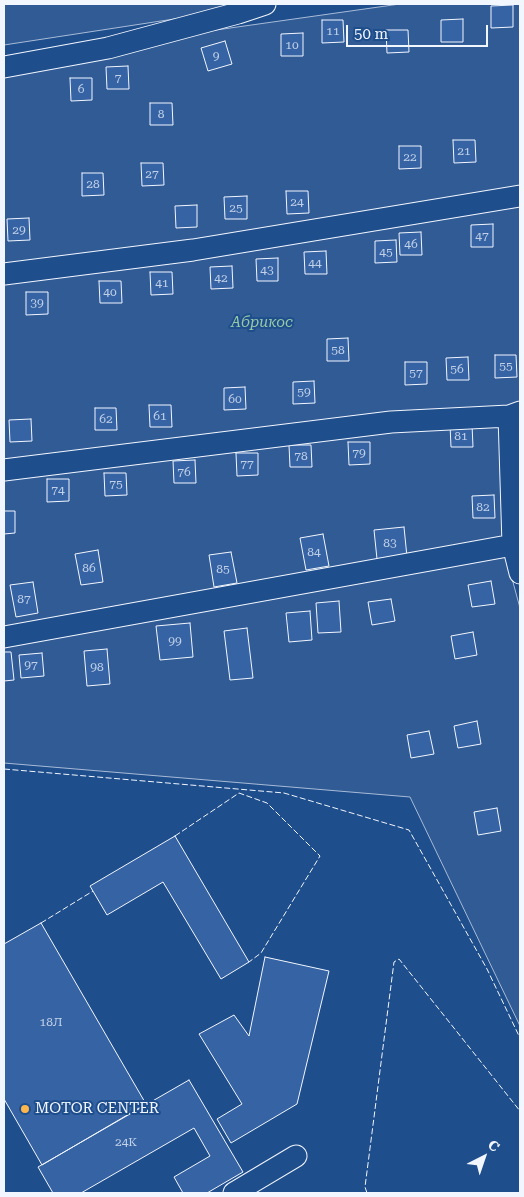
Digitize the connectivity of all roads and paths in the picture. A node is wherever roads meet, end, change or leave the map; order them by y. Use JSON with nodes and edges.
{"nodes":[{"id":1,"x":265,"y":4,"type":"edge"},
{"id":2,"x":4,"y":67,"type":"edge"},
{"id":3,"x":520,"y":196,"type":"edge"},
{"id":4,"x":4,"y":274,"type":"edge"},
{"id":5,"x":515,"y":414,"type":"edge"},
{"id":6,"x":4,"y":470,"type":"edge"},
{"id":7,"x":513,"y":545,"type":"junction"},
{"id":8,"x":520,"y":572,"type":"edge"},
{"id":9,"x":4,"y":636,"type":"edge"},
{"id":10,"x":296,"y":1156,"type":"dead end"},
{"id":11,"x":234,"y":1193,"type":"edge"}],
"edges":[{"from":1,"to":2,"type":"lane"},
{"from":3,"to":4,"type":"lane"},
{"from":5,"to":6,"type":"lane"},
{"from":5,"to":7,"type":"lane"},
{"from":7,"to":8,"type":"lane"},
{"from":7,"to":9,"type":"lane"},
{"from":10,"to":11,"type":"lane"}]}
